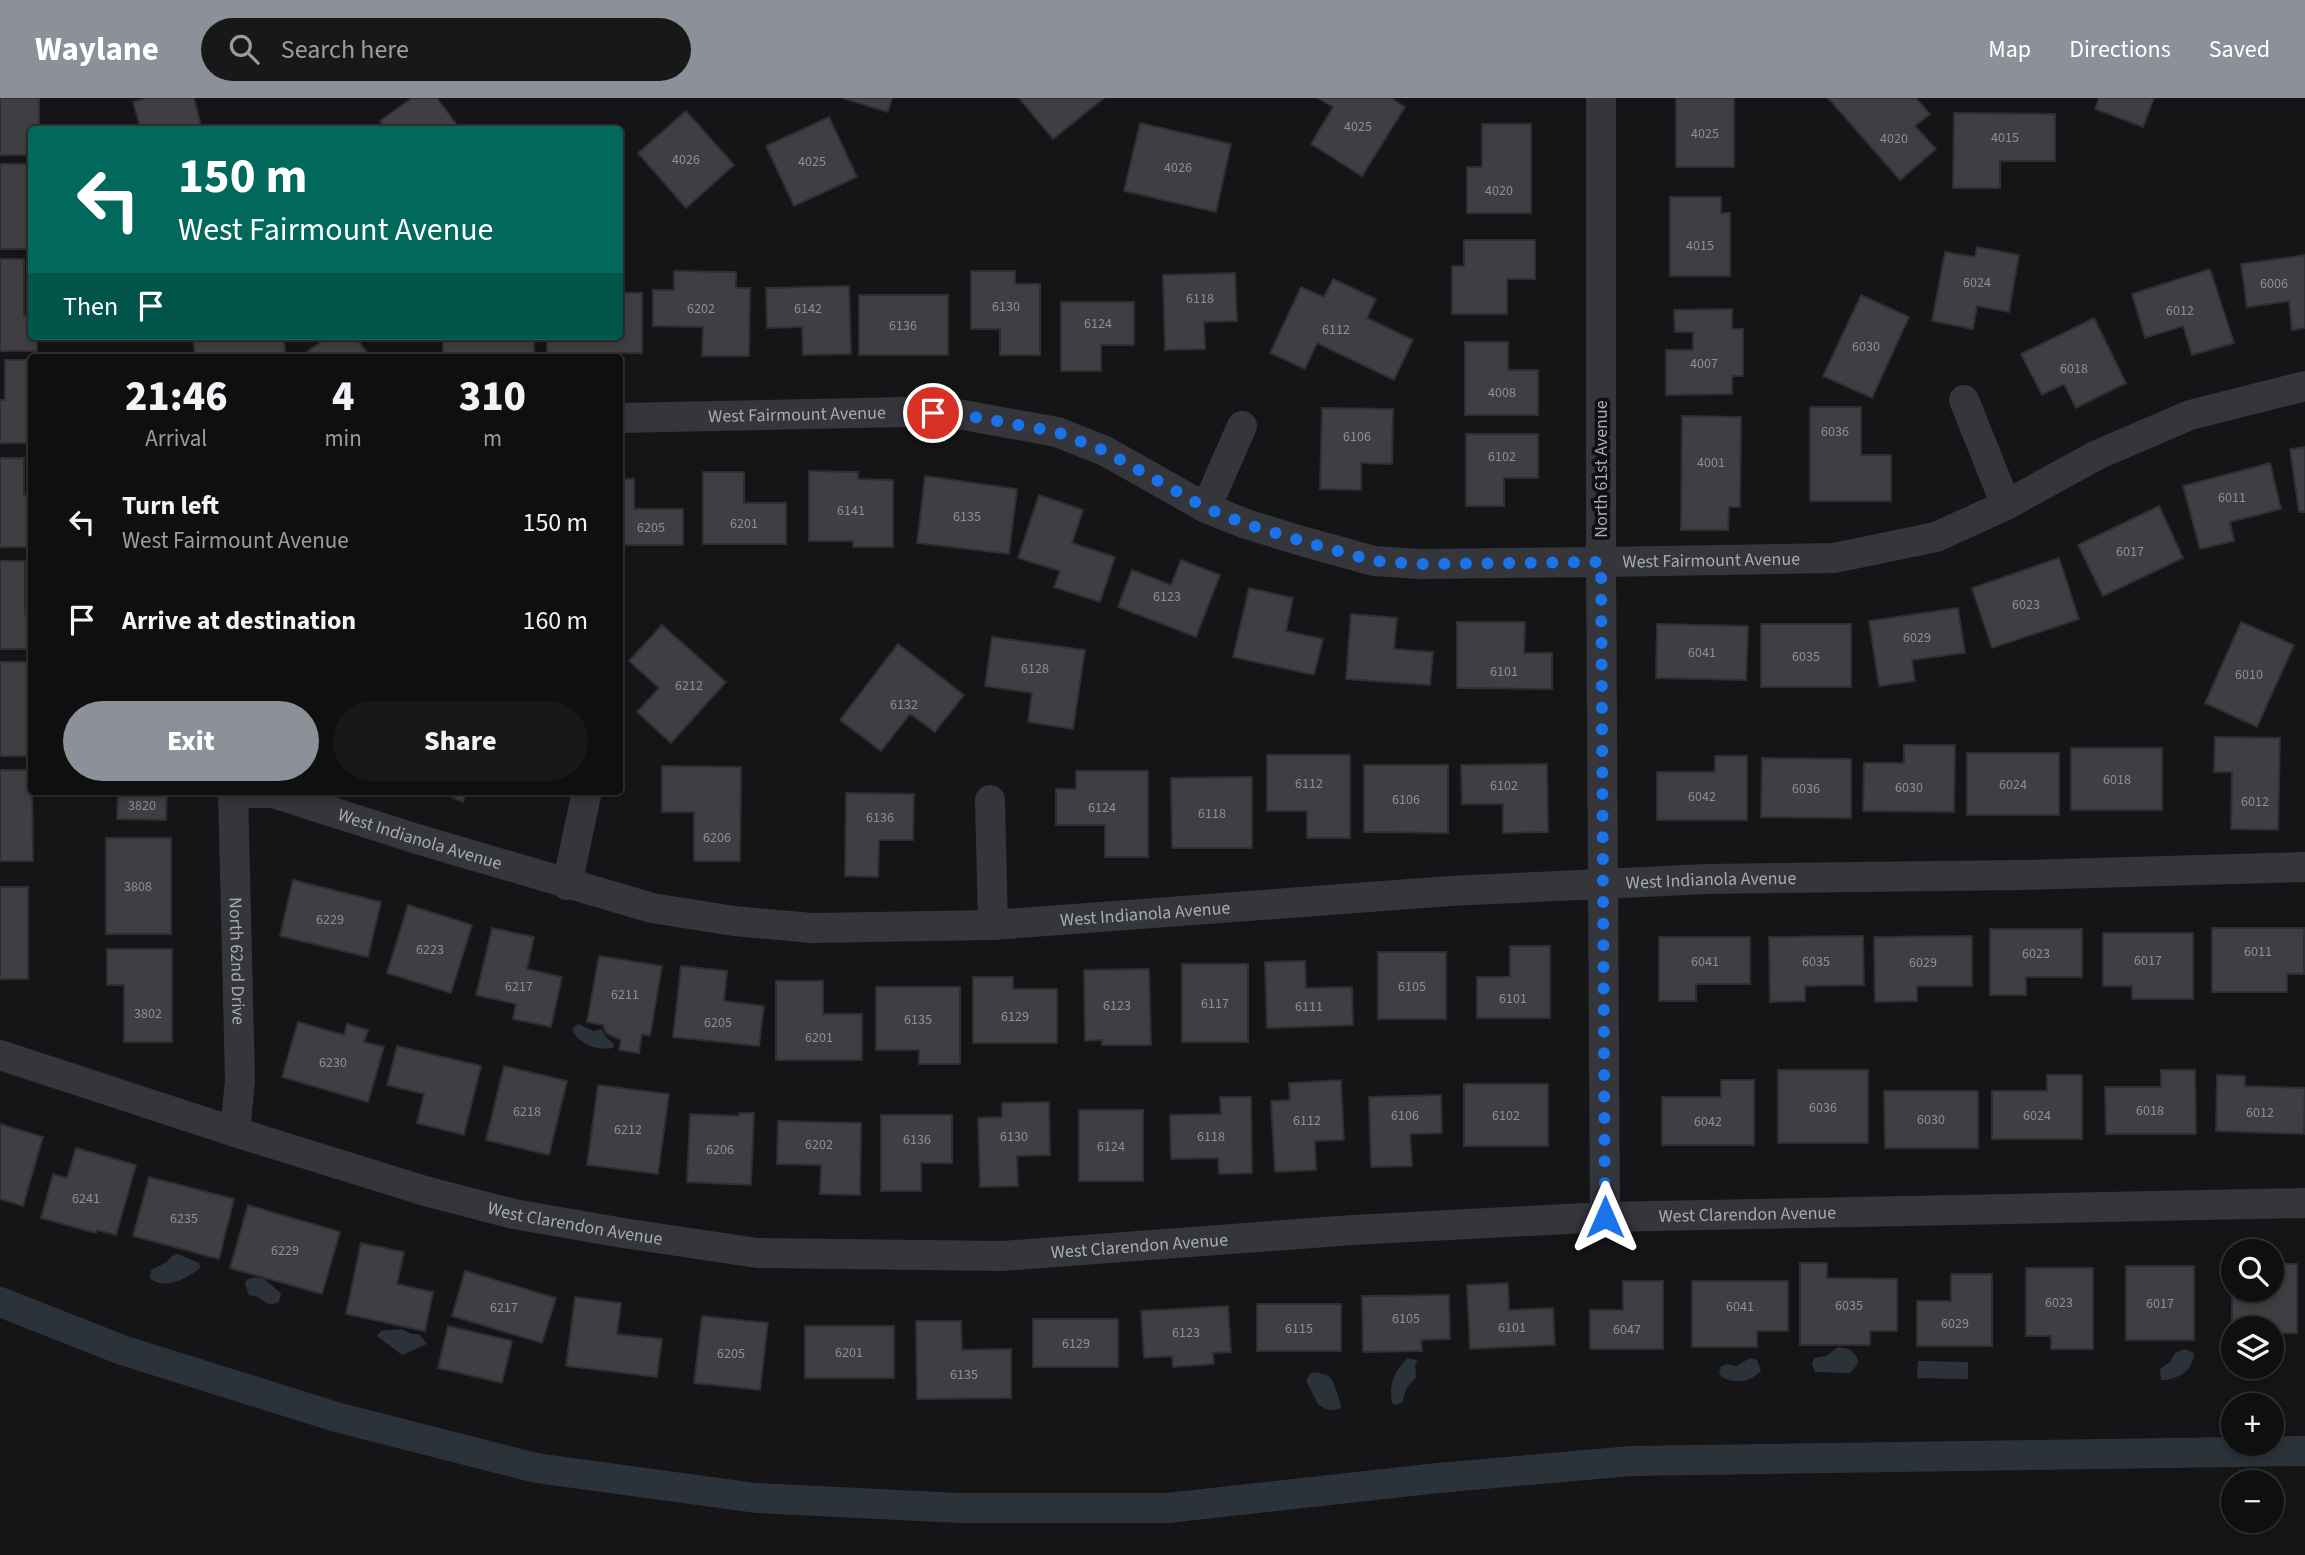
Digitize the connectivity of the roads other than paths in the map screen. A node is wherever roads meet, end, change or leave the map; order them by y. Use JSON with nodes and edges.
{"nodes":[{"id":1,"x":1601,"y":98,"type":"edge"},
{"id":2,"x":2305,"y":386,"type":"edge"},
{"id":3,"x":1964,"y":400,"type":"dead end"},
{"id":4,"x":623,"y":418,"type":"edge"},
{"id":5,"x":1242,"y":426,"type":"dead end"},
{"id":6,"x":2006,"y":505,"type":"junction"},
{"id":7,"x":1206,"y":508,"type":"junction"},
{"id":8,"x":1601,"y":562,"type":"junction"},
{"id":9,"x":233,"y":795,"type":"edge"},
{"id":10,"x":279,"y":795,"type":"edge"},
{"id":11,"x":586,"y":795,"type":"edge"},
{"id":12,"x":990,"y":800,"type":"dead end"},
{"id":13,"x":2305,"y":867,"type":"edge"},
{"id":14,"x":1602,"y":884,"type":"junction"},
{"id":15,"x":567,"y":885,"type":"junction"},
{"id":16,"x":993,"y":925,"type":"junction"},
{"id":17,"x":0,"y":1055,"type":"edge"},
{"id":18,"x":235,"y":1132,"type":"junction"},
{"id":19,"x":2305,"y":1203,"type":"edge"},
{"id":20,"x":1605,"y":1217,"type":"junction"}],
"edges":[{"from":1,"to":8,"type":"street","name":"North 61st Avenue"},
{"from":2,"to":6,"type":"street","name":"West Fairmount Avenue"},
{"from":3,"to":6,"type":"street"},
{"from":4,"to":7,"type":"street","name":"West Fairmount Avenue"},
{"from":5,"to":7,"type":"street"},
{"from":6,"to":8,"type":"street","name":"West Fairmount Avenue"},
{"from":7,"to":8,"type":"street","name":"West Fairmount Avenue"},
{"from":8,"to":14,"type":"street","name":"North 61st Avenue"},
{"from":9,"to":18,"type":"street","name":"North 62nd Drive"},
{"from":10,"to":15,"type":"street","name":"West Indianola Avenue"},
{"from":11,"to":15,"type":"street"},
{"from":12,"to":16,"type":"street"},
{"from":13,"to":14,"type":"street","name":"West Indianola Avenue"},
{"from":14,"to":16,"type":"street","name":"West Indianola Avenue"},
{"from":14,"to":20,"type":"street","name":"North 61st Avenue"},
{"from":15,"to":16,"type":"street","name":"West Indianola Avenue"},
{"from":17,"to":18,"type":"street","name":"West Clarendon Avenue"},
{"from":18,"to":20,"type":"street","name":"West Clarendon Avenue"},
{"from":19,"to":20,"type":"street","name":"West Clarendon Avenue"}]}
